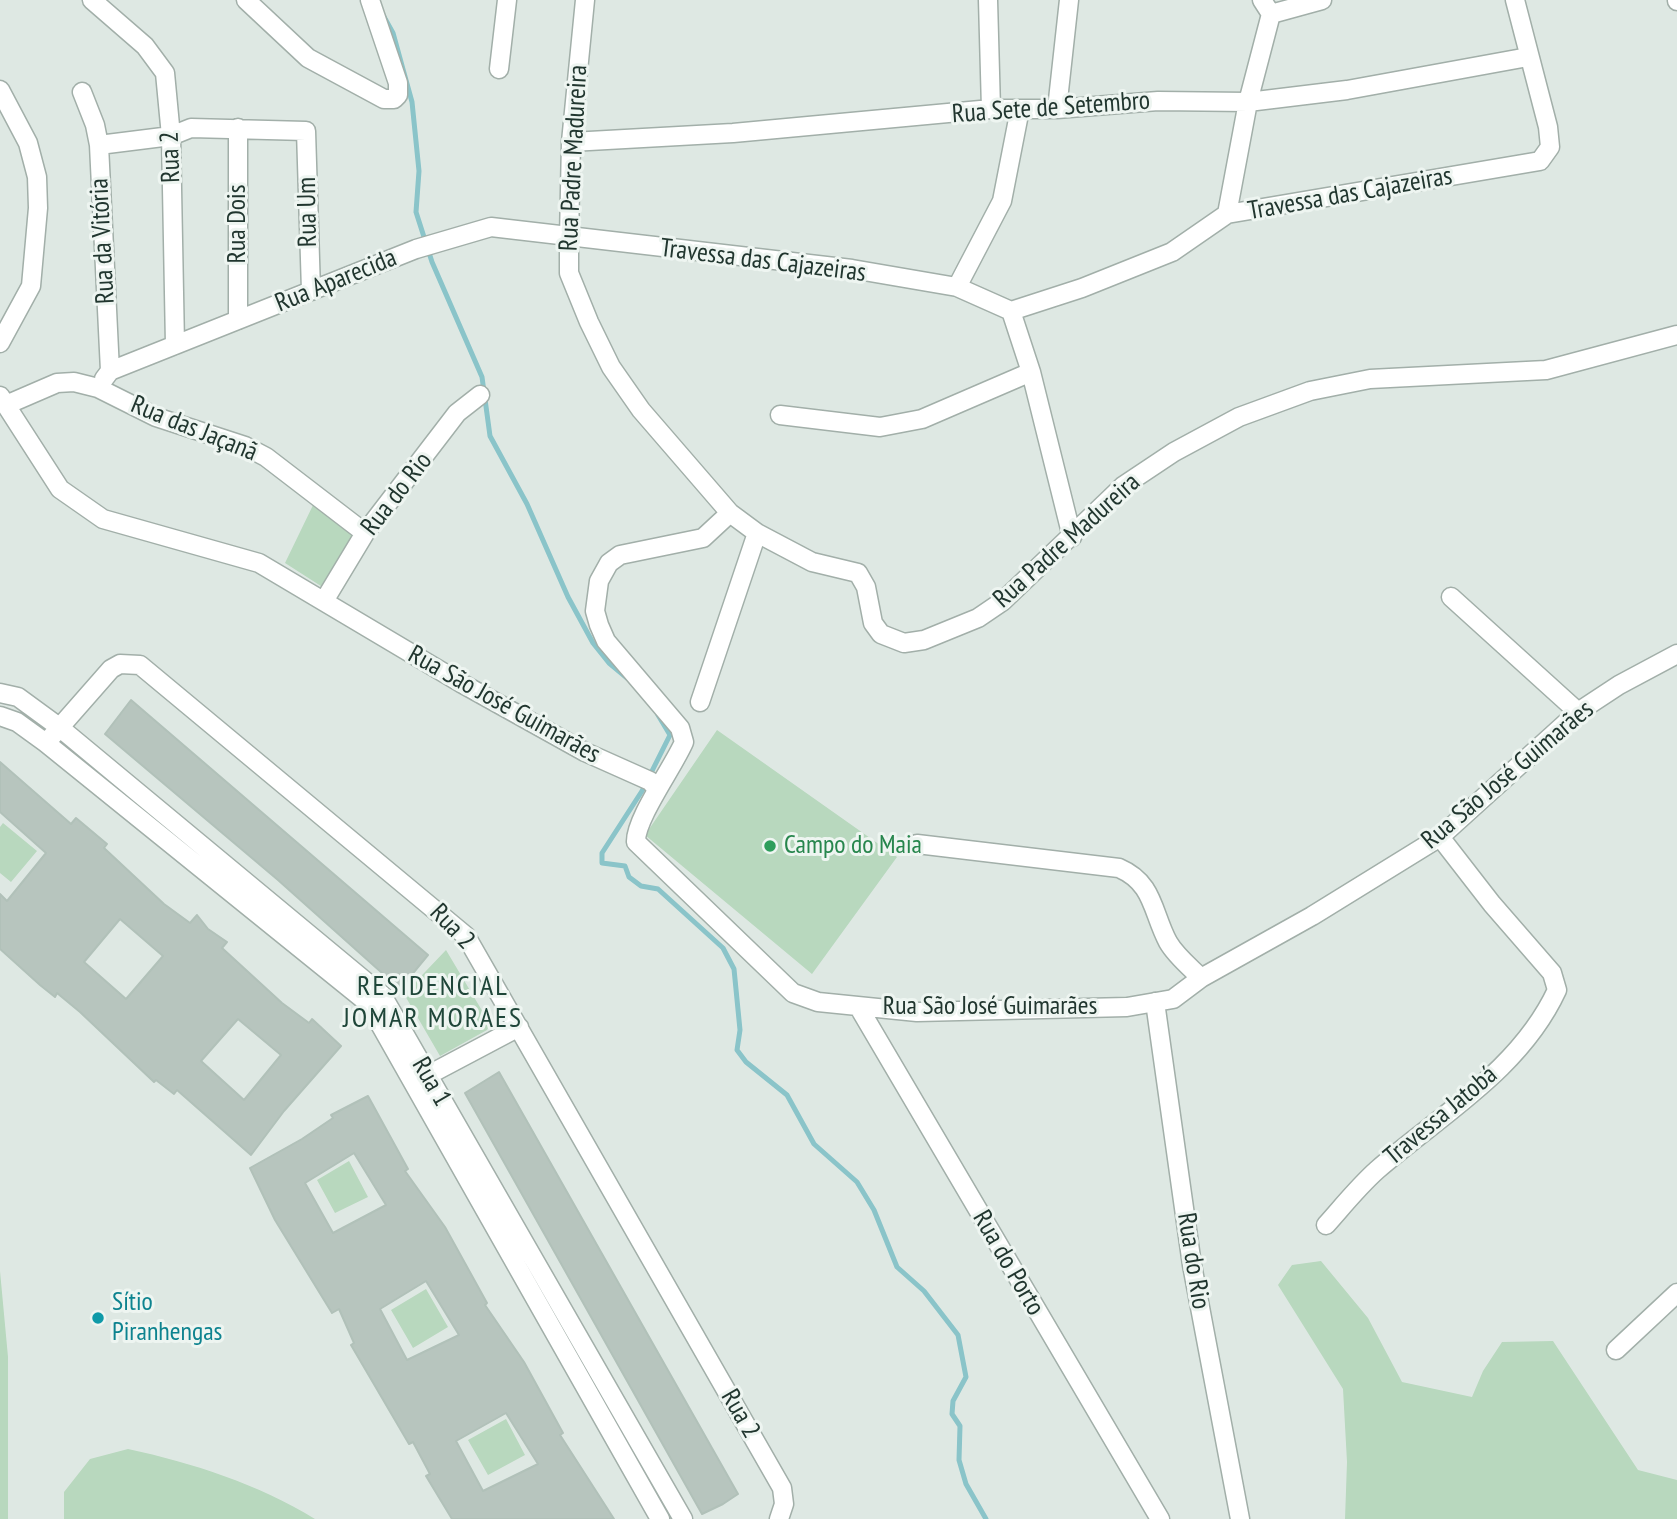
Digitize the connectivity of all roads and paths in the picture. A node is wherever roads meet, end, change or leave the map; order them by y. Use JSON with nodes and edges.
{"nodes":[{"id":1,"x":92,"y":0,"type":"edge"},
{"id":2,"x":246,"y":0,"type":"edge"},
{"id":3,"x":370,"y":0,"type":"edge"},
{"id":4,"x":507,"y":0,"type":"edge"},
{"id":5,"x":585,"y":0,"type":"edge"},
{"id":6,"x":988,"y":0,"type":"edge"},
{"id":7,"x":1069,"y":0,"type":"edge"},
{"id":8,"x":1322,"y":0,"type":"edge"},
{"id":9,"x":1515,"y":0,"type":"edge"},
{"id":10,"x":1266,"y":7,"type":"edge"},
{"id":11,"x":1528,"y":57,"type":"junction"},
{"id":12,"x":499,"y":69,"type":"dead end"},
{"id":13,"x":0,"y":90,"type":"edge"},
{"id":14,"x":82,"y":92,"type":"dead end"},
{"id":15,"x":1248,"y":102,"type":"junction"},
{"id":16,"x":991,"y":109,"type":"junction"},
{"id":17,"x":1020,"y":109,"type":"junction"},
{"id":18,"x":1057,"y":109,"type":"junction"},
{"id":19,"x":238,"y":128,"type":"junction"},
{"id":20,"x":171,"y":136,"type":"junction"},
{"id":21,"x":571,"y":142,"type":"junction"},
{"id":22,"x":99,"y":145,"type":"junction"},
{"id":23,"x":1227,"y":214,"type":"junction"},
{"id":24,"x":569,"y":238,"type":"junction"},
{"id":25,"x":957,"y":288,"type":"junction"},
{"id":26,"x":311,"y":291,"type":"junction"},
{"id":27,"x":1011,"y":311,"type":"junction"},
{"id":28,"x":238,"y":320,"type":"junction"},
{"id":29,"x":1677,"y":335,"type":"edge"},
{"id":30,"x":0,"y":343,"type":"edge"},
{"id":31,"x":175,"y":345,"type":"junction"},
{"id":32,"x":110,"y":371,"type":"junction"},
{"id":33,"x":1031,"y":372,"type":"junction"},
{"id":34,"x":98,"y":388,"type":"junction"},
{"id":35,"x":480,"y":395,"type":"dead end"},
{"id":36,"x":3,"y":400,"type":"edge"},
{"id":37,"x":780,"y":415,"type":"dead end"},
{"id":38,"x":730,"y":513,"type":"junction"},
{"id":39,"x":365,"y":533,"type":"junction"},
{"id":40,"x":757,"y":533,"type":"junction"},
{"id":41,"x":1072,"y":537,"type":"junction"},
{"id":42,"x":1451,"y":597,"type":"dead end"},
{"id":43,"x":324,"y":601,"type":"junction"},
{"id":44,"x":1677,"y":654,"type":"edge"},
{"id":45,"x":0,"y":693,"type":"edge"},
{"id":46,"x":700,"y":702,"type":"dead end"},
{"id":47,"x":1578,"y":712,"type":"junction"},
{"id":48,"x":0,"y":716,"type":"edge"},
{"id":49,"x":59,"y":727,"type":"junction"},
{"id":50,"x":46,"y":743,"type":"junction"},
{"id":51,"x":648,"y":781,"type":"junction"},
{"id":52,"x":1440,"y":837,"type":"junction"},
{"id":53,"x":917,"y":844,"type":"dead end"},
{"id":54,"x":1202,"y":978,"type":"junction"},
{"id":55,"x":1156,"y":1002,"type":"junction"},
{"id":56,"x":858,"y":1006,"type":"junction"},
{"id":57,"x":519,"y":1027,"type":"junction"},
{"id":58,"x":421,"y":1079,"type":"junction"},
{"id":59,"x":1326,"y":1225,"type":"dead end"},
{"id":60,"x":1677,"y":1293,"type":"edge"},
{"id":61,"x":1616,"y":1350,"type":"dead end"},
{"id":62,"x":660,"y":1519,"type":"edge"},
{"id":63,"x":683,"y":1519,"type":"edge"},
{"id":64,"x":779,"y":1519,"type":"edge"},
{"id":65,"x":1160,"y":1519,"type":"edge"},
{"id":66,"x":1240,"y":1519,"type":"edge"}],
"edges":[{"from":1,"to":20,"type":"street","name":"Rua 2"},
{"from":2,"to":3,"type":"street"},
{"from":4,"to":12,"type":"street"},
{"from":5,"to":21,"type":"street","name":"Rua Padre Madureira"},
{"from":6,"to":16,"type":"street"},
{"from":7,"to":18,"type":"street"},
{"from":8,"to":10,"type":"street"},
{"from":9,"to":11,"type":"street","name":"Travessa das Cajazeiras"},
{"from":10,"to":15,"type":"street"},
{"from":11,"to":15,"type":"street","name":"Rua Sete de Setembro"},
{"from":11,"to":23,"type":"street","name":"Travessa das Cajazeiras"},
{"from":13,"to":30,"type":"street"},
{"from":14,"to":22,"type":"street","name":"Rua da Vitória"},
{"from":15,"to":18,"type":"street","name":"Rua Sete de Setembro"},
{"from":15,"to":23,"type":"street"},
{"from":16,"to":17,"type":"street","name":"Rua Sete de Setembro"},
{"from":16,"to":21,"type":"street","name":"Rua Sete de Setembro"},
{"from":17,"to":18,"type":"street","name":"Rua Sete de Setembro"},
{"from":17,"to":25,"type":"street"},
{"from":19,"to":20,"type":"street"},
{"from":19,"to":26,"type":"street","name":"Rua Um"},
{"from":19,"to":28,"type":"street","name":"Rua Dois"},
{"from":20,"to":22,"type":"street"},
{"from":20,"to":31,"type":"street","name":"Rua 2"},
{"from":21,"to":24,"type":"street","name":"Rua Padre Madureira"},
{"from":22,"to":32,"type":"street","name":"Rua da Vitória"},
{"from":23,"to":27,"type":"street","name":"Travessa das Cajazeiras"},
{"from":24,"to":25,"type":"street","name":"Travessa das Cajazeiras"},
{"from":24,"to":26,"type":"street","name":"Rua Aparecida"},
{"from":24,"to":38,"type":"street","name":"Rua Padre Madureira"},
{"from":25,"to":27,"type":"street","name":"Travessa das Cajazeiras"},
{"from":26,"to":28,"type":"street","name":"Rua Aparecida"},
{"from":27,"to":33,"type":"street"},
{"from":28,"to":31,"type":"street","name":"Rua Aparecida"},
{"from":29,"to":41,"type":"street","name":"Rua Padre Madureira"},
{"from":31,"to":32,"type":"street","name":"Rua Aparecida"},
{"from":32,"to":34,"type":"street"},
{"from":33,"to":37,"type":"street"},
{"from":33,"to":41,"type":"street"},
{"from":34,"to":36,"type":"street","name":"Rua das Jaçanã"},
{"from":34,"to":39,"type":"street","name":"Rua das Jaçanã"},
{"from":35,"to":39,"type":"street","name":"Rua do Rio"},
{"from":36,"to":43,"type":"street","name":"Rua São José Guimarães"},
{"from":38,"to":40,"type":"street","name":"Rua Padre Madureira"},
{"from":38,"to":51,"type":"street"},
{"from":39,"to":43,"type":"street","name":"Rua do Rio"},
{"from":40,"to":41,"type":"street","name":"Rua Padre Madureira"},
{"from":40,"to":46,"type":"street"},
{"from":42,"to":47,"type":"street"},
{"from":43,"to":51,"type":"street","name":"Rua São José Guimarães"},
{"from":44,"to":47,"type":"street","name":"Rua São José Guimarães"},
{"from":45,"to":49,"type":"street","name":"Rua 1"},
{"from":47,"to":52,"type":"street","name":"Rua São José Guimarães"},
{"from":48,"to":50,"type":"street","name":"Rua 1"},
{"from":49,"to":50,"type":"street","name":"Rua 2"},
{"from":49,"to":57,"type":"street","name":"Rua 2"},
{"from":49,"to":58,"type":"street","name":"Rua 1"},
{"from":50,"to":58,"type":"street","name":"Rua 1"},
{"from":51,"to":56,"type":"street","name":"Rua São José Guimarães"},
{"from":52,"to":54,"type":"street","name":"Rua São José Guimarães"},
{"from":52,"to":59,"type":"street","name":"Travessa Jatobá"},
{"from":53,"to":54,"type":"street"},
{"from":54,"to":55,"type":"street","name":"Rua São José Guimarães"},
{"from":55,"to":56,"type":"street","name":"Rua São José Guimarães"},
{"from":55,"to":66,"type":"street","name":"Rua do Rio"},
{"from":56,"to":65,"type":"street","name":"Rua do Porto"},
{"from":57,"to":58,"type":"street"},
{"from":57,"to":64,"type":"street","name":"Rua 2"},
{"from":58,"to":62,"type":"street","name":"Rua 1"},
{"from":58,"to":63,"type":"street","name":"Rua 1"},
{"from":60,"to":61,"type":"street"}]}
